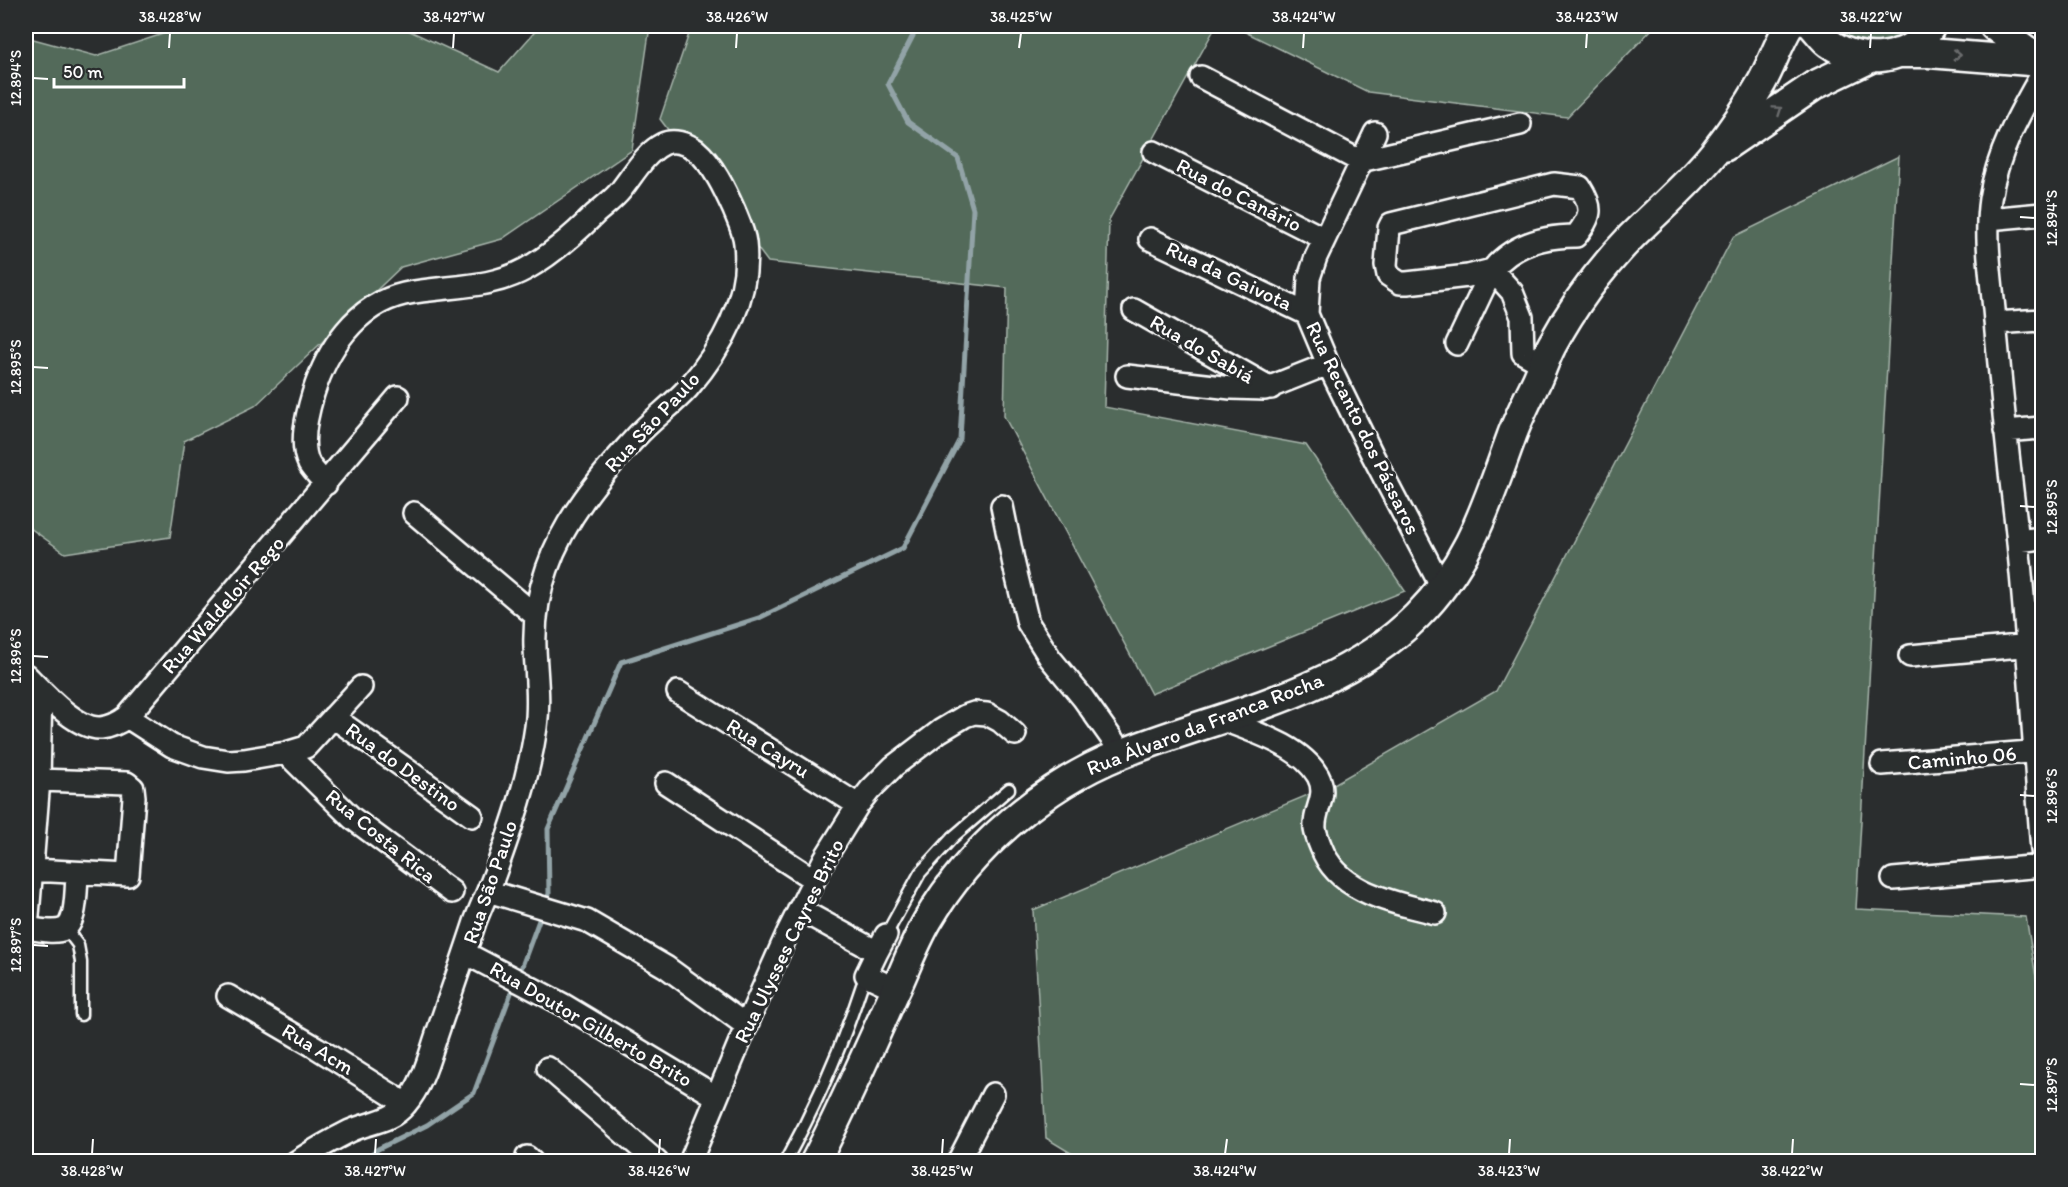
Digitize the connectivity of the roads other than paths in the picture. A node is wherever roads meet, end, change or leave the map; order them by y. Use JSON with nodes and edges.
{"nodes":[{"id":1,"x":1789,"y":26,"type":"edge"},
{"id":2,"x":1813,"y":26,"type":"edge"},
{"id":3,"x":1931,"y":26,"type":"edge"},
{"id":4,"x":1994,"y":26,"type":"edge"},
{"id":5,"x":1885,"y":56,"type":"junction"},
{"id":6,"x":2041,"y":65,"type":"edge"},
{"id":7,"x":1201,"y":77,"type":"dead end"},
{"id":8,"x":1521,"y":124,"type":"dead end"},
{"id":9,"x":1375,"y":133,"type":"dead end"},
{"id":10,"x":1154,"y":152,"type":"dead end"},
{"id":11,"x":1713,"y":155,"type":"junction"},
{"id":12,"x":1360,"y":161,"type":"junction"},
{"id":13,"x":2043,"y":214,"type":"edge"},
{"id":14,"x":1988,"y":219,"type":"junction"},
{"id":15,"x":1323,"y":238,"type":"junction"},
{"id":16,"x":1149,"y":239,"type":"dead end"},
{"id":17,"x":1492,"y":270,"type":"junction"},
{"id":18,"x":1134,"y":310,"type":"dead end"},
{"id":19,"x":1308,"y":314,"type":"junction"},
{"id":20,"x":2043,"y":320,"type":"edge"},
{"id":21,"x":1996,"y":323,"type":"junction"},
{"id":22,"x":1457,"y":344,"type":"dead end"},
{"id":23,"x":1328,"y":364,"type":"junction"},
{"id":24,"x":1544,"y":365,"type":"junction"},
{"id":25,"x":1127,"y":376,"type":"dead end"},
{"id":26,"x":1271,"y":388,"type":"junction"},
{"id":27,"x":398,"y":397,"type":"dead end"},
{"id":28,"x":2043,"y":428,"type":"edge"},
{"id":29,"x":2005,"y":431,"type":"junction"},
{"id":30,"x":326,"y":484,"type":"junction"},
{"id":31,"x":1002,"y":506,"type":"dead end"},
{"id":32,"x":414,"y":513,"type":"dead end"},
{"id":33,"x":2043,"y":538,"type":"edge"},
{"id":34,"x":2018,"y":541,"type":"junction"},
{"id":35,"x":1442,"y":588,"type":"junction"},
{"id":36,"x":536,"y":616,"type":"junction"},
{"id":37,"x":2034,"y":645,"type":"edge"},
{"id":38,"x":1910,"y":656,"type":"dead end"},
{"id":39,"x":26,"y":675,"type":"edge"},
{"id":40,"x":361,"y":687,"type":"dead end"},
{"id":41,"x":41,"y":691,"type":"junction"},
{"id":42,"x":678,"y":692,"type":"dead end"},
{"id":43,"x":127,"y":717,"type":"junction"},
{"id":44,"x":333,"y":717,"type":"junction"},
{"id":45,"x":1221,"y":719,"type":"junction"},
{"id":46,"x":1015,"y":734,"type":"dead end"},
{"id":47,"x":2038,"y":751,"type":"edge"},
{"id":48,"x":286,"y":753,"type":"junction"},
{"id":49,"x":1122,"y":753,"type":"junction"},
{"id":50,"x":1882,"y":764,"type":"dead end"},
{"id":51,"x":39,"y":780,"type":"junction"},
{"id":52,"x":666,"y":783,"type":"dead end"},
{"id":53,"x":1009,"y":789,"type":"dead end"},
{"id":54,"x":858,"y":805,"type":"junction"},
{"id":55,"x":472,"y":816,"type":"dead end"},
{"id":56,"x":2043,"y":850,"type":"edge"},
{"id":57,"x":2043,"y":866,"type":"edge"},
{"id":58,"x":32,"y":870,"type":"junction"},
{"id":59,"x":77,"y":874,"type":"junction"},
{"id":60,"x":813,"y":879,"type":"junction"},
{"id":61,"x":1893,"y":879,"type":"dead end"},
{"id":62,"x":488,"y":891,"type":"junction"},
{"id":63,"x":452,"y":892,"type":"dead end"},
{"id":64,"x":799,"y":909,"type":"junction"},
{"id":65,"x":1435,"y":913,"type":"dead end"},
{"id":66,"x":26,"y":928,"type":"edge"},
{"id":67,"x":65,"y":928,"type":"junction"},
{"id":68,"x":881,"y":943,"type":"junction"},
{"id":69,"x":465,"y":953,"type":"junction"},
{"id":70,"x":864,"y":980,"type":"junction"},
{"id":71,"x":896,"y":989,"type":"junction"},
{"id":72,"x":228,"y":996,"type":"dead end"},
{"id":73,"x":81,"y":1015,"type":"dead end"},
{"id":74,"x":747,"y":1026,"type":"junction"},
{"id":75,"x":548,"y":1068,"type":"dead end"},
{"id":76,"x":993,"y":1094,"type":"dead end"},
{"id":77,"x":717,"y":1097,"type":"junction"},
{"id":78,"x":406,"y":1104,"type":"junction"},
{"id":79,"x":296,"y":1161,"type":"edge"},
{"id":80,"x":657,"y":1161,"type":"edge"},
{"id":81,"x":690,"y":1161,"type":"edge"},
{"id":82,"x":785,"y":1161,"type":"edge"},
{"id":83,"x":815,"y":1161,"type":"edge"},
{"id":84,"x":958,"y":1161,"type":"edge"}],
"edges":[{"from":1,"to":11,"type":"main road","name":"Rua Álvaro da Franca Rocha"},
{"from":2,"to":5,"type":"main road"},
{"from":3,"to":5,"type":"main road","name":"Rua Álvaro da Franca Rocha"},
{"from":4,"to":6,"type":"main road"},
{"from":5,"to":6,"type":"main road","one_way":true},
{"from":11,"to":5,"type":"main road","name":"Rua Álvaro da Franca Rocha","one_way":true},
{"from":6,"to":14,"type":"street"},
{"from":7,"to":12,"type":"street"},
{"from":8,"to":12,"type":"street"},
{"from":9,"to":12,"type":"street","name":"Rua Recanto dos Pássaros"},
{"from":10,"to":15,"type":"street","name":"Rua do Canário"},
{"from":11,"to":24,"type":"main road","name":"Rua Álvaro da Franca Rocha"},
{"from":12,"to":15,"type":"street","name":"Rua Recanto dos Pássaros"},
{"from":13,"to":14,"type":"street"},
{"from":14,"to":21,"type":"street"},
{"from":15,"to":19,"type":"street","name":"Rua Recanto dos Pássaros"},
{"from":16,"to":19,"type":"street","name":"Rua da Gaivota"},
{"from":17,"to":17,"type":"street"},
{"from":17,"to":22,"type":"street"},
{"from":17,"to":24,"type":"street"},
{"from":18,"to":26,"type":"street","name":"Rua do Sabiá"},
{"from":19,"to":23,"type":"street","name":"Rua Recanto dos Pássaros"},
{"from":20,"to":21,"type":"street"},
{"from":21,"to":29,"type":"street"},
{"from":23,"to":26,"type":"street"},
{"from":23,"to":35,"type":"street","name":"Rua Recanto dos Pássaros"},
{"from":24,"to":35,"type":"main road","name":"Rua Álvaro da Franca Rocha"},
{"from":25,"to":26,"type":"street"},
{"from":27,"to":30,"type":"street","name":"Rua Waldeloir Rego"},
{"from":28,"to":29,"type":"street"},
{"from":29,"to":34,"type":"street"},
{"from":30,"to":36,"type":"street","name":"Rua São Paulo"},
{"from":30,"to":43,"type":"street","name":"Rua Waldeloir Rego"},
{"from":31,"to":49,"type":"street"},
{"from":32,"to":36,"type":"street"},
{"from":33,"to":34,"type":"street"},
{"from":34,"to":37,"type":"street"},
{"from":35,"to":45,"type":"main road","name":"Rua Álvaro da Franca Rocha"},
{"from":36,"to":62,"type":"street","name":"Rua São Paulo"},
{"from":37,"to":38,"type":"street"},
{"from":37,"to":47,"type":"street"},
{"from":39,"to":41,"type":"street","name":"Rua Waldeloir Rego"},
{"from":40,"to":44,"type":"street"},
{"from":41,"to":43,"type":"street","name":"Rua Waldeloir Rego"},
{"from":41,"to":51,"type":"street"},
{"from":42,"to":54,"type":"street","name":"Rua Cayru"},
{"from":43,"to":48,"type":"street"},
{"from":44,"to":48,"type":"street"},
{"from":44,"to":55,"type":"street","name":"Rua do Destino"},
{"from":45,"to":49,"type":"main road","name":"Rua Álvaro da Franca Rocha"},
{"from":45,"to":65,"type":"street"},
{"from":46,"to":54,"type":"street","name":"Rua Ulysses Cayres Brito"},
{"from":47,"to":50,"type":"street","name":"Caminho 06"},
{"from":47,"to":56,"type":"street"},
{"from":48,"to":63,"type":"street","name":"Rua Costa Rica"},
{"from":49,"to":71,"type":"main road","name":"Rua Álvaro da Franca Rocha"},
{"from":51,"to":58,"type":"street"},
{"from":51,"to":59,"type":"street"},
{"from":52,"to":60,"type":"street"},
{"from":53,"to":68,"type":"lane"},
{"from":54,"to":60,"type":"street","name":"Rua Ulysses Cayres Brito"},
{"from":57,"to":61,"type":"street"},
{"from":58,"to":59,"type":"street"},
{"from":58,"to":66,"type":"street"},
{"from":59,"to":67,"type":"street"},
{"from":60,"to":64,"type":"street","name":"Rua Ulysses Cayres Brito"},
{"from":62,"to":69,"type":"street","name":"Rua São Paulo"},
{"from":62,"to":74,"type":"street"},
{"from":64,"to":68,"type":"street"},
{"from":64,"to":74,"type":"street","name":"Rua Ulysses Cayres Brito"},
{"from":66,"to":67,"type":"street"},
{"from":67,"to":73,"type":"lane"},
{"from":68,"to":70,"type":"street"},
{"from":69,"to":77,"type":"street","name":"Rua Doutor Gilberto Brito"},
{"from":69,"to":78,"type":"street","name":"Rua São Paulo"},
{"from":70,"to":71,"type":"street"},
{"from":70,"to":82,"type":"lane"},
{"from":71,"to":83,"type":"main road","name":"Rua Álvaro da Franca Rocha"},
{"from":72,"to":78,"type":"street","name":"Rua Acm"},
{"from":74,"to":77,"type":"street","name":"Rua Ulysses Cayres Brito"},
{"from":75,"to":80,"type":"street"},
{"from":76,"to":84,"type":"street"},
{"from":77,"to":81,"type":"street","name":"Rua Ulysses Cayres Brito"},
{"from":78,"to":79,"type":"street","name":"Rua São Paulo"}]}
